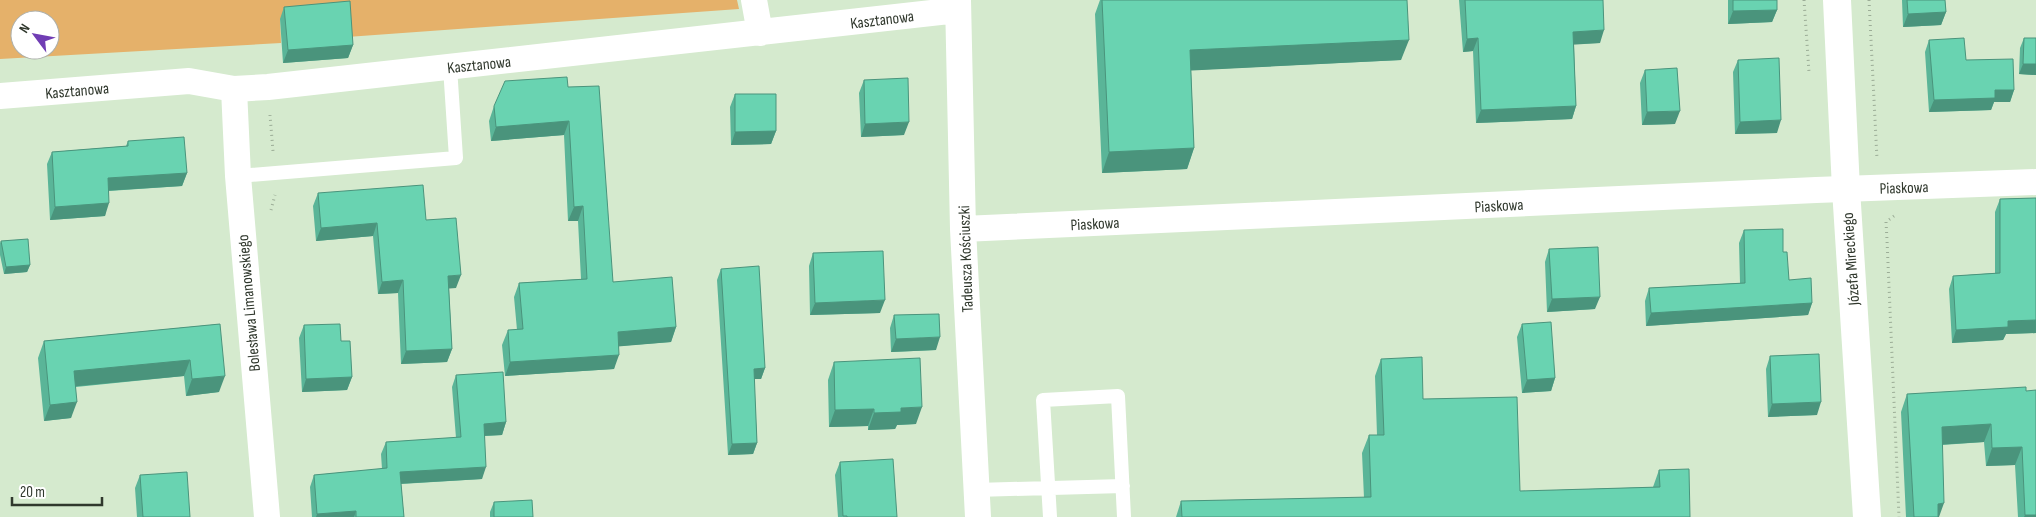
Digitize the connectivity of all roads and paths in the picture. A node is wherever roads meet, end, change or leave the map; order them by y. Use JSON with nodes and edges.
{"nodes":[{"id":1,"x":754,"y":0,"type":"edge"},
{"id":2,"x":1837,"y":0,"type":"edge"},
{"id":3,"x":1869,"y":0,"type":"edge"},
{"id":4,"x":958,"y":5,"type":"edge"},
{"id":5,"x":760,"y":33,"type":"junction"},
{"id":6,"x":450,"y":68,"type":"junction"},
{"id":7,"x":234,"y":89,"type":"junction"},
{"id":8,"x":0,"y":96,"type":"edge"},
{"id":9,"x":1883,"y":163,"type":"dead end"},
{"id":10,"x":238,"y":176,"type":"junction"},
{"id":11,"x":2036,"y":182,"type":"edge"},
{"id":12,"x":1846,"y":189,"type":"junction"},
{"id":13,"x":1899,"y":212,"type":"dead end"},
{"id":14,"x":963,"y":229,"type":"junction"},
{"id":15,"x":1123,"y":486,"type":"junction"},
{"id":16,"x":1048,"y":487,"type":"junction"},
{"id":17,"x":976,"y":490,"type":"junction"},
{"id":18,"x":267,"y":517,"type":"edge"},
{"id":19,"x":978,"y":517,"type":"edge"},
{"id":20,"x":1050,"y":517,"type":"edge"},
{"id":21,"x":1124,"y":517,"type":"edge"},
{"id":22,"x":1867,"y":517,"type":"edge"},
{"id":23,"x":1899,"y":517,"type":"edge"}],
"edges":[{"from":1,"to":5,"type":"street"},
{"from":2,"to":12,"type":"street","name":"Józefa Mireckiego"},
{"from":3,"to":9,"type":"path"},
{"from":4,"to":5,"type":"street","name":"Kasztanowa"},
{"from":4,"to":14,"type":"street","name":"Tadeusza Kościuszki"},
{"from":5,"to":6,"type":"street","name":"Kasztanowa"},
{"from":6,"to":7,"type":"street","name":"Kasztanowa"},
{"from":6,"to":10,"type":"lane"},
{"from":7,"to":8,"type":"street","name":"Kasztanowa"},
{"from":7,"to":10,"type":"street","name":"Bolesława Limanowskiego"},
{"from":10,"to":18,"type":"street","name":"Bolesława Limanowskiego"},
{"from":11,"to":12,"type":"street","name":"Piaskowa"},
{"from":12,"to":14,"type":"street","name":"Piaskowa"},
{"from":12,"to":22,"type":"street","name":"Józefa Mireckiego"},
{"from":13,"to":23,"type":"path"},
{"from":14,"to":17,"type":"street","name":"Tadeusza Kościuszki"},
{"from":15,"to":16,"type":"lane"},
{"from":15,"to":16,"type":"lane"},
{"from":15,"to":21,"type":"lane"},
{"from":16,"to":17,"type":"lane"},
{"from":16,"to":20,"type":"lane"},
{"from":17,"to":19,"type":"street","name":"Tadeusza Kościuszki"}]}
